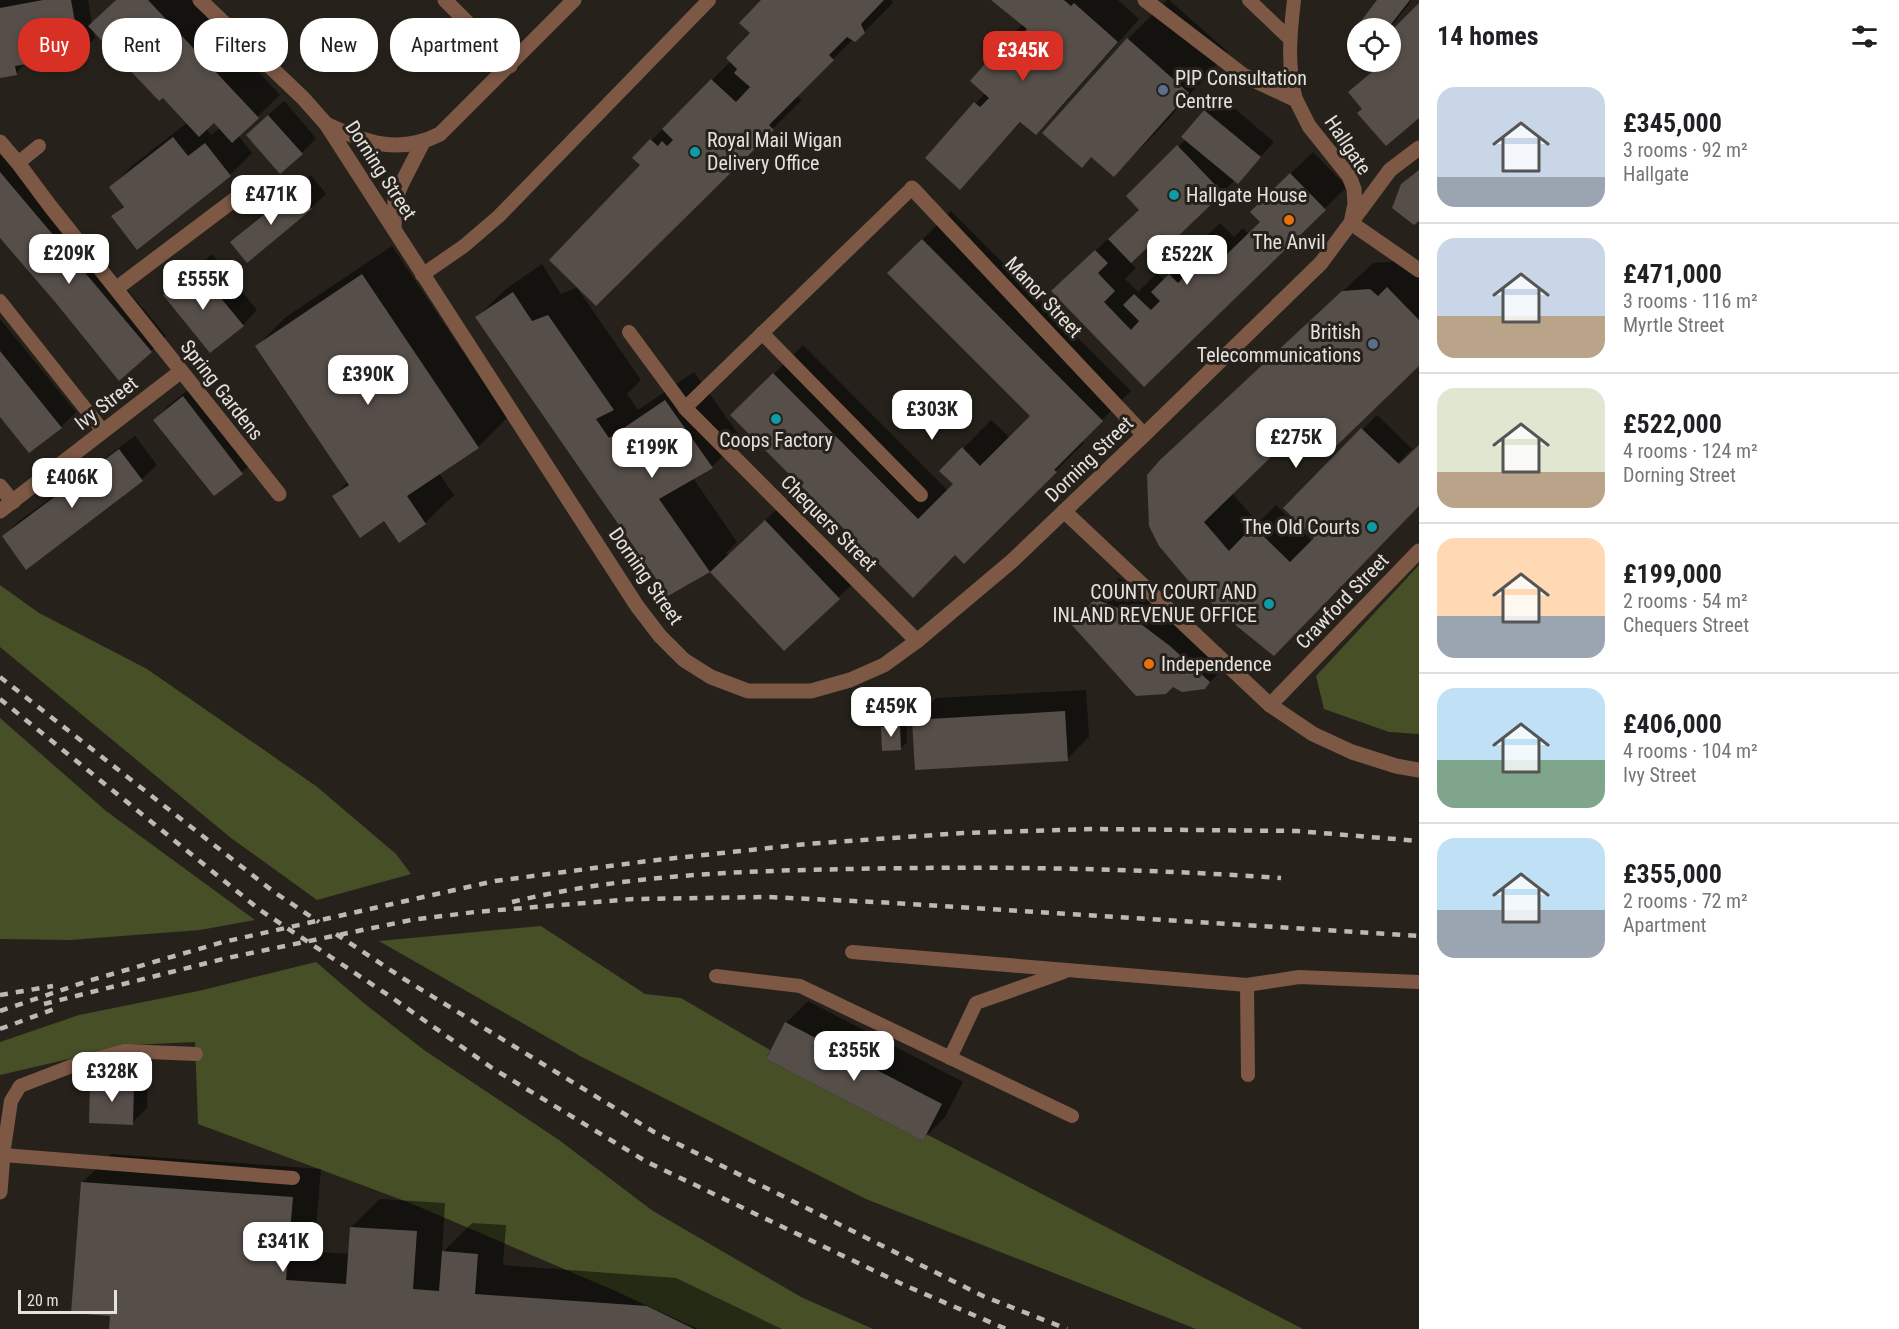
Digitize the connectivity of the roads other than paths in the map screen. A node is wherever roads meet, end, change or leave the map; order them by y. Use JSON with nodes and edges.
{"nodes":[{"id":1,"x":200,"y":0,"type":"edge"},
{"id":2,"x":445,"y":0,"type":"edge"},
{"id":3,"x":574,"y":0,"type":"edge"},
{"id":4,"x":709,"y":0,"type":"edge"},
{"id":5,"x":1145,"y":0,"type":"edge"},
{"id":6,"x":1249,"y":0,"type":"edge"},
{"id":7,"x":1294,"y":0,"type":"edge"},
{"id":8,"x":463,"y":18,"type":"edge"},
{"id":9,"x":1290,"y":39,"type":"junction"},
{"id":10,"x":520,"y":56,"type":"edge"},
{"id":11,"x":504,"y":72,"type":"edge"},
{"id":12,"x":1296,"y":99,"type":"junction"},
{"id":13,"x":326,"y":124,"type":"junction"},
{"id":14,"x":0,"y":142,"type":"edge"},
{"id":15,"x":423,"y":142,"type":"junction"},
{"id":16,"x":39,"y":146,"type":"dead end"},
{"id":17,"x":1419,"y":148,"type":"edge"},
{"id":18,"x":18,"y":163,"type":"junction"},
{"id":19,"x":255,"y":184,"type":"dead end"},
{"id":20,"x":912,"y":188,"type":"joint"},
{"id":21,"x":1351,"y":224,"type":"junction"},
{"id":22,"x":394,"y":229,"type":"junction"},
{"id":23,"x":1419,"y":270,"type":"edge"},
{"id":24,"x":422,"y":275,"type":"junction"},
{"id":25,"x":117,"y":288,"type":"junction"},
{"id":26,"x":0,"y":301,"type":"edge"},
{"id":27,"x":629,"y":332,"type":"dead end"},
{"id":28,"x":762,"y":333,"type":"junction"},
{"id":29,"x":180,"y":372,"type":"junction"},
{"id":30,"x":685,"y":408,"type":"junction"},
{"id":31,"x":103,"y":431,"type":"junction"},
{"id":32,"x":1144,"y":435,"type":"junction"},
{"id":33,"x":0,"y":486,"type":"edge"},
{"id":34,"x":279,"y":494,"type":"dead end"},
{"id":35,"x":921,"y":495,"type":"dead end"},
{"id":36,"x":6,"y":507,"type":"edge"},
{"id":37,"x":1064,"y":511,"type":"junction"},
{"id":38,"x":1419,"y":551,"type":"edge"},
{"id":39,"x":917,"y":641,"type":"junction"},
{"id":40,"x":1270,"y":705,"type":"junction"},
{"id":41,"x":1419,"y":770,"type":"edge"},
{"id":42,"x":852,"y":952,"type":"dead end"},
{"id":43,"x":1069,"y":970,"type":"junction"},
{"id":44,"x":717,"y":976,"type":"dead end"},
{"id":45,"x":1419,"y":982,"type":"edge"},
{"id":46,"x":1247,"y":985,"type":"junction"},
{"id":47,"x":196,"y":1054,"type":"dead end"},
{"id":48,"x":950,"y":1058,"type":"junction"},
{"id":49,"x":1248,"y":1075,"type":"dead end"},
{"id":50,"x":1072,"y":1116,"type":"dead end"},
{"id":51,"x":3,"y":1155,"type":"junction"},
{"id":52,"x":293,"y":1178,"type":"dead end"},
{"id":53,"x":0,"y":1192,"type":"edge"}],
"edges":[{"from":1,"to":13,"type":"street","name":"Dorning Street"},
{"from":2,"to":8,"type":"street"},
{"from":3,"to":10,"type":"street"},
{"from":4,"to":24,"type":"lane"},
{"from":5,"to":12,"type":"street"},
{"from":6,"to":9,"type":"lane"},
{"from":7,"to":9,"type":"lane"},
{"from":9,"to":12,"type":"lane"},
{"from":11,"to":15,"type":"street"},
{"from":12,"to":21,"type":"street","name":"Hallgate"},
{"from":13,"to":15,"type":"street"},
{"from":13,"to":22,"type":"street","name":"Dorning Street"},
{"from":14,"to":18,"type":"street","name":"Spring Gardens"},
{"from":15,"to":22,"type":"street"},
{"from":16,"to":18,"type":"lane"},
{"from":17,"to":21,"type":"street","name":"Hallgate"},
{"from":18,"to":25,"type":"street","name":"Spring Gardens"},
{"from":19,"to":25,"type":"street"},
{"from":20,"to":28,"type":"lane"},
{"from":20,"to":32,"type":"street","name":"Manor Street"},
{"from":21,"to":23,"type":"street"},
{"from":21,"to":32,"type":"street","name":"Dorning Street"},
{"from":22,"to":24,"type":"street","name":"Dorning Street"},
{"from":24,"to":39,"type":"street","name":"Dorning Street"},
{"from":25,"to":29,"type":"street","name":"Spring Gardens"},
{"from":26,"to":31,"type":"lane"},
{"from":27,"to":30,"type":"lane"},
{"from":28,"to":30,"type":"lane"},
{"from":28,"to":35,"type":"lane"},
{"from":29,"to":31,"type":"street","name":"Ivy Street"},
{"from":29,"to":34,"type":"street","name":"Spring Gardens"},
{"from":30,"to":39,"type":"street","name":"Chequers Street"},
{"from":31,"to":36,"type":"street","name":"Ivy Street"},
{"from":32,"to":37,"type":"street","name":"Dorning Street"},
{"from":33,"to":36,"type":"street"},
{"from":37,"to":39,"type":"street","name":"Dorning Street"},
{"from":37,"to":40,"type":"street"},
{"from":38,"to":40,"type":"street","name":"Crawford Street"},
{"from":40,"to":41,"type":"street"},
{"from":42,"to":43,"type":"lane"},
{"from":43,"to":46,"type":"lane"},
{"from":43,"to":48,"type":"lane"},
{"from":44,"to":48,"type":"lane"},
{"from":45,"to":46,"type":"lane"},
{"from":46,"to":49,"type":"lane"},
{"from":47,"to":51,"type":"lane"},
{"from":48,"to":50,"type":"lane"},
{"from":51,"to":52,"type":"lane"},
{"from":51,"to":53,"type":"street"}]}
